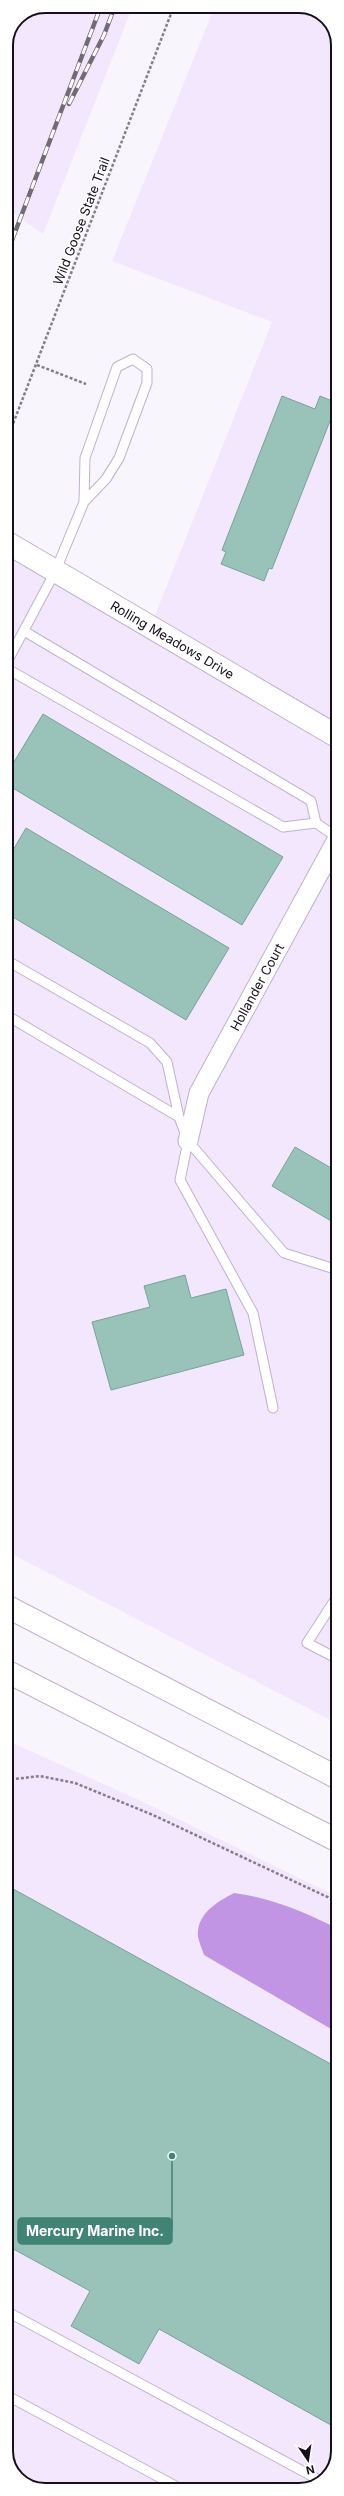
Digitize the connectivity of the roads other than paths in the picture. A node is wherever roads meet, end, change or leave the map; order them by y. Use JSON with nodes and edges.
{"nodes":[{"id":1,"x":84,"y":502,"type":"junction"},
{"id":2,"x":13,"y":546,"type":"edge"},
{"id":3,"x":55,"y":572,"type":"junction"},
{"id":4,"x":24,"y":631,"type":"junction"},
{"id":5,"x":13,"y":651,"type":"edge"},
{"id":6,"x":13,"y":672,"type":"edge"},
{"id":7,"x":331,"y":733,"type":"edge"},
{"id":8,"x":316,"y":823,"type":"junction"},
{"id":9,"x":331,"y":833,"type":"edge"},
{"id":10,"x":331,"y":851,"type":"edge"},
{"id":11,"x":13,"y":964,"type":"edge"},
{"id":12,"x":13,"y":1019,"type":"edge"},
{"id":13,"x":179,"y":1117,"type":"junction"},
{"id":14,"x":188,"y":1141,"type":"junction"},
{"id":15,"x":331,"y":1268,"type":"edge"},
{"id":16,"x":273,"y":1408,"type":"dead end"},
{"id":17,"x":331,"y":1606,"type":"edge"},
{"id":18,"x":13,"y":1610,"type":"edge"},
{"id":19,"x":331,"y":1655,"type":"edge"},
{"id":20,"x":13,"y":1674,"type":"edge"},
{"id":21,"x":331,"y":1774,"type":"edge"},
{"id":22,"x":331,"y":1837,"type":"edge"},
{"id":23,"x":13,"y":2315,"type":"edge"},
{"id":24,"x":13,"y":2399,"type":"edge"},
{"id":25,"x":316,"y":2478,"type":"edge"},
{"id":26,"x":170,"y":2483,"type":"edge"}],
"edges":[{"from":1,"to":1,"type":"lane"},
{"from":1,"to":3,"type":"lane"},
{"from":2,"to":3,"type":"main road","name":"Rolling Meadows Drive"},
{"from":3,"to":4,"type":"lane"},
{"from":3,"to":7,"type":"main road","name":"Rolling Meadows Drive"},
{"from":4,"to":5,"type":"lane"},
{"from":4,"to":8,"type":"lane"},
{"from":6,"to":8,"type":"lane"},
{"from":8,"to":9,"type":"lane"},
{"from":10,"to":14,"type":"street","name":"Hollander Court"},
{"from":11,"to":13,"type":"lane"},
{"from":12,"to":13,"type":"lane"},
{"from":13,"to":14,"type":"lane"},
{"from":14,"to":15,"type":"lane"},
{"from":14,"to":16,"type":"lane"},
{"from":17,"to":19,"type":"lane"},
{"from":18,"to":21,"type":"main road"},
{"from":20,"to":22,"type":"main road"},
{"from":23,"to":25,"type":"lane"},
{"from":24,"to":26,"type":"lane"}]}
